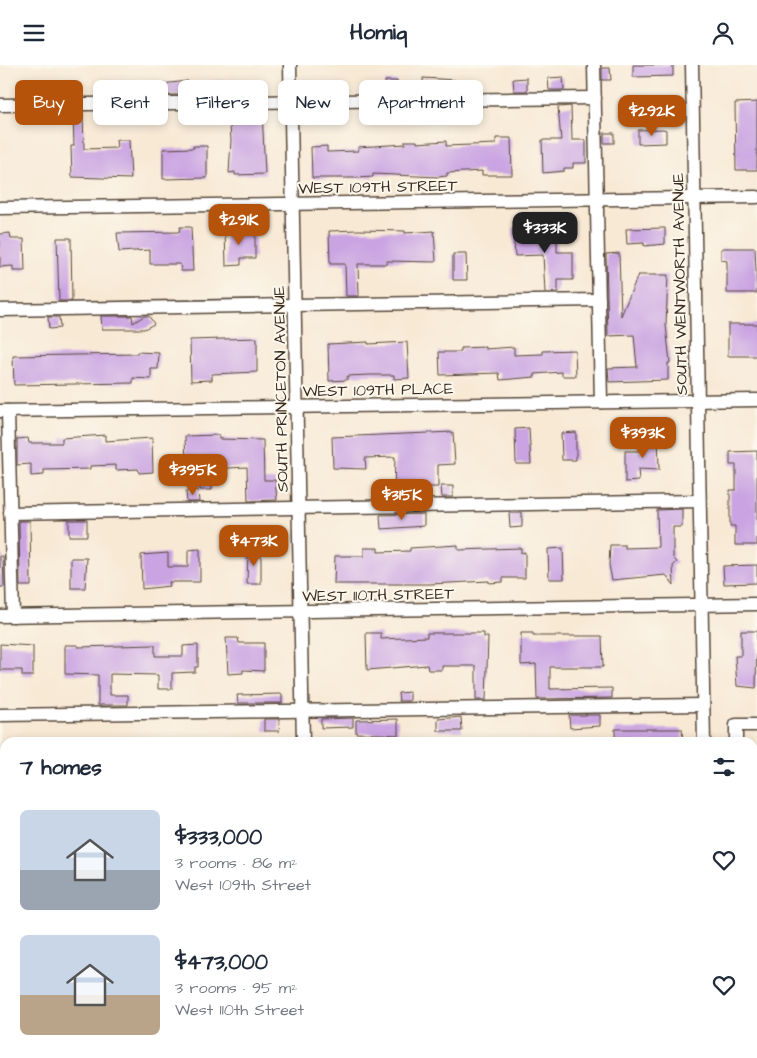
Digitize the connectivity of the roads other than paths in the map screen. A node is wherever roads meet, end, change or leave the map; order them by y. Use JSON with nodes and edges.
{"nodes":[{"id":1,"x":290,"y":65,"type":"edge"},
{"id":2,"x":594,"y":65,"type":"edge"},
{"id":3,"x":692,"y":65,"type":"edge"},
{"id":4,"x":290,"y":80,"type":"edge"},
{"id":5,"x":595,"y":97,"type":"junction"},
{"id":6,"x":349,"y":101,"type":"edge"},
{"id":7,"x":278,"y":102,"type":"edge"},
{"id":8,"x":0,"y":105,"type":"edge"},
{"id":9,"x":291,"y":125,"type":"edge"},
{"id":10,"x":757,"y":197,"type":"edge"},
{"id":11,"x":694,"y":198,"type":"junction"},
{"id":12,"x":597,"y":199,"type":"junction"},
{"id":13,"x":293,"y":204,"type":"junction"},
{"id":14,"x":0,"y":208,"type":"edge"},
{"id":15,"x":599,"y":300,"type":"junction"},
{"id":16,"x":294,"y":304,"type":"junction"},
{"id":17,"x":0,"y":310,"type":"edge"},
{"id":18,"x":757,"y":400,"type":"edge"},
{"id":19,"x":698,"y":401,"type":"junction"},
{"id":20,"x":602,"y":402,"type":"junction"},
{"id":21,"x":297,"y":407,"type":"junction"},
{"id":22,"x":4,"y":411,"type":"edge"},
{"id":23,"x":700,"y":501,"type":"junction"},
{"id":24,"x":299,"y":509,"type":"junction"},
{"id":25,"x":10,"y":513,"type":"junction"},
{"id":26,"x":757,"y":604,"type":"edge"},
{"id":27,"x":702,"y":605,"type":"junction"},
{"id":28,"x":301,"y":611,"type":"junction"},
{"id":29,"x":6,"y":616,"type":"edge"},
{"id":30,"x":703,"y":705,"type":"junction"},
{"id":31,"x":303,"y":711,"type":"junction"},
{"id":32,"x":0,"y":715,"type":"edge"},
{"id":33,"x":757,"y":725,"type":"edge"},
{"id":34,"x":303,"y":737,"type":"edge"},
{"id":35,"x":704,"y":737,"type":"edge"},
{"id":36,"x":736,"y":737,"type":"edge"}],
"edges":[{"from":1,"to":4,"type":"street","name":"SOUTH PRINCETON AVENUE"},
{"from":2,"to":5,"type":"street"},
{"from":3,"to":11,"type":"street","name":"SOUTH WENTWORTH AVENUE"},
{"from":5,"to":6,"type":"street"},
{"from":5,"to":12,"type":"street"},
{"from":7,"to":8,"type":"street"},
{"from":9,"to":13,"type":"street","name":"SOUTH PRINCETON AVENUE"},
{"from":10,"to":11,"type":"street","name":"WEST 109TH STREET"},
{"from":11,"to":12,"type":"street","name":"WEST 109TH STREET"},
{"from":11,"to":19,"type":"street","name":"SOUTH WENTWORTH AVENUE"},
{"from":12,"to":13,"type":"street","name":"WEST 109TH STREET"},
{"from":12,"to":15,"type":"street"},
{"from":13,"to":14,"type":"street","name":"WEST 109TH STREET"},
{"from":13,"to":16,"type":"street","name":"SOUTH PRINCETON AVENUE"},
{"from":15,"to":16,"type":"street"},
{"from":15,"to":20,"type":"street"},
{"from":16,"to":17,"type":"street"},
{"from":16,"to":21,"type":"street","name":"SOUTH PRINCETON AVENUE"},
{"from":18,"to":19,"type":"street","name":"WEST 109TH PLACE"},
{"from":19,"to":20,"type":"street","name":"WEST 109TH PLACE"},
{"from":19,"to":23,"type":"street","name":"SOUTH WENTWORTH AVENUE"},
{"from":20,"to":21,"type":"street","name":"WEST 109TH PLACE"},
{"from":21,"to":22,"type":"street","name":"WEST 109TH PLACE"},
{"from":21,"to":24,"type":"street","name":"SOUTH PRINCETON AVENUE"},
{"from":22,"to":25,"type":"street"},
{"from":23,"to":24,"type":"street"},
{"from":23,"to":27,"type":"street","name":"SOUTH WENTWORTH AVENUE"},
{"from":24,"to":25,"type":"street"},
{"from":24,"to":28,"type":"street","name":"SOUTH PRINCETON AVENUE"},
{"from":25,"to":29,"type":"street"},
{"from":26,"to":27,"type":"street","name":"WEST 110TH STREET"},
{"from":27,"to":28,"type":"street","name":"WEST 110TH STREET"},
{"from":27,"to":30,"type":"street","name":"SOUTH WENTWORTH AVENUE"},
{"from":28,"to":29,"type":"street","name":"WEST 110TH STREET"},
{"from":28,"to":31,"type":"street","name":"SOUTH PRINCETON AVENUE"},
{"from":30,"to":31,"type":"street"},
{"from":30,"to":35,"type":"street","name":"SOUTH WENTWORTH AVENUE"},
{"from":31,"to":32,"type":"street"},
{"from":31,"to":34,"type":"street","name":"SOUTH PRINCETON AVENUE"},
{"from":33,"to":36,"type":"street"}]}
